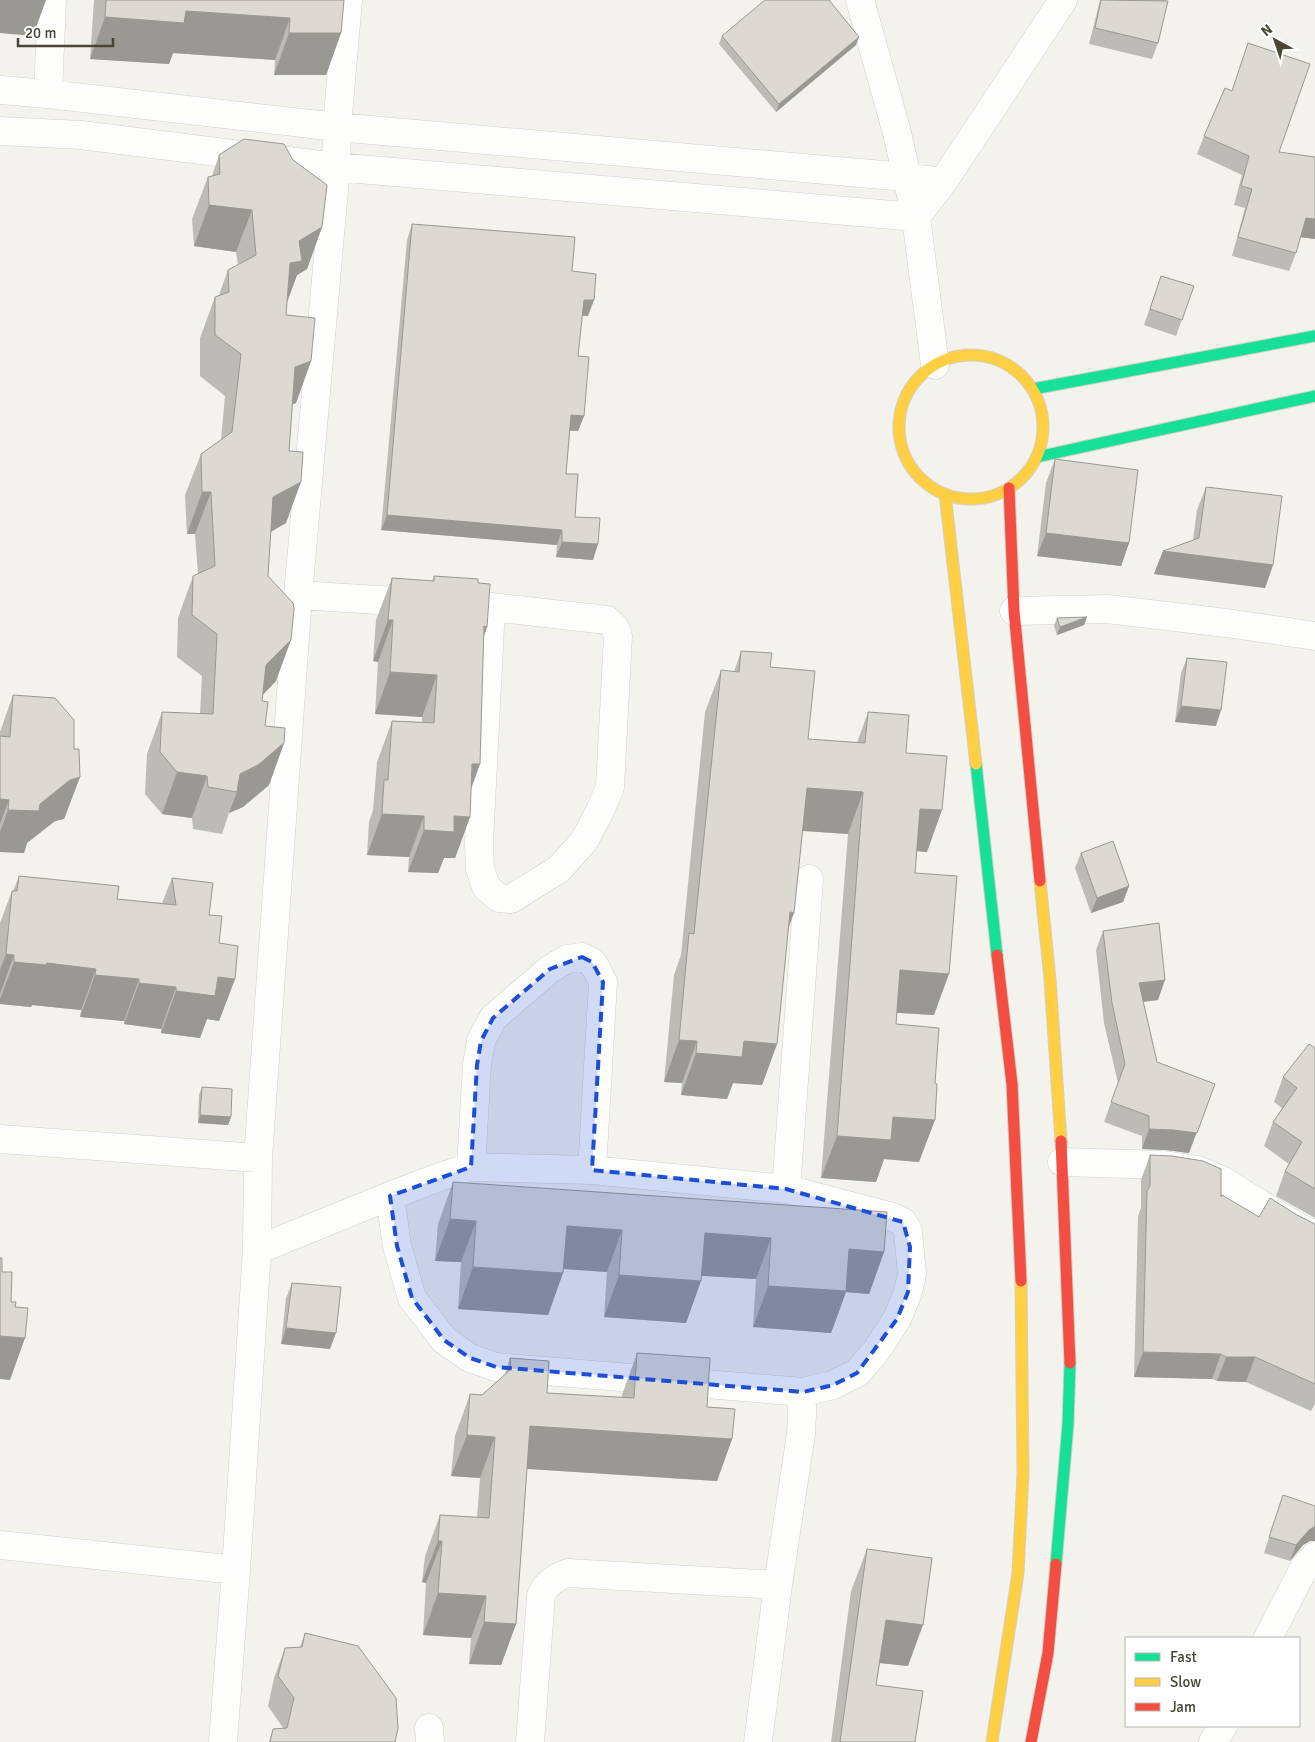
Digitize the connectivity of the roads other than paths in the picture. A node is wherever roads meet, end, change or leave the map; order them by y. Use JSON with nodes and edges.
{"nodes":[{"id":1,"x":52,"y":0,"type":"edge"},
{"id":2,"x":348,"y":0,"type":"edge"},
{"id":3,"x":860,"y":0,"type":"edge"},
{"id":4,"x":1063,"y":0,"type":"edge"},
{"id":5,"x":0,"y":90,"type":"edge"},
{"id":6,"x":48,"y":94,"type":"junction"},
{"id":7,"x":337,"y":127,"type":"junction"},
{"id":8,"x":0,"y":131,"type":"edge"},
{"id":9,"x":336,"y":167,"type":"junction"},
{"id":10,"x":906,"y":177,"type":"junction"},
{"id":11,"x":943,"y":182,"type":"junction"},
{"id":12,"x":916,"y":217,"type":"junction"},
{"id":13,"x":1315,"y":336,"type":"edge"},
{"id":14,"x":934,"y":364,"type":"junction"},
{"id":15,"x":1032,"y":388,"type":"junction"},
{"id":16,"x":1315,"y":396,"type":"edge"},
{"id":17,"x":1037,"y":457,"type":"junction"},
{"id":18,"x":1009,"y":488,"type":"junction"},
{"id":19,"x":945,"y":494,"type":"junction"},
{"id":20,"x":298,"y":595,"type":"junction"},
{"id":21,"x":491,"y":607,"type":"junction"},
{"id":22,"x":1014,"y":611,"type":"junction"},
{"id":23,"x":1315,"y":636,"type":"edge"},
{"id":24,"x":809,"y":878,"type":"dead end"},
{"id":25,"x":0,"y":1139,"type":"edge"},
{"id":26,"x":258,"y":1158,"type":"junction"},
{"id":27,"x":1062,"y":1162,"type":"junction"},
{"id":28,"x":471,"y":1167,"type":"junction"},
{"id":29,"x":592,"y":1170,"type":"junction"},
{"id":30,"x":786,"y":1189,"type":"junction"},
{"id":31,"x":390,"y":1196,"type":"junction"},
{"id":32,"x":1315,"y":1235,"type":"edge"},
{"id":33,"x":257,"y":1250,"type":"junction"},
{"id":34,"x":803,"y":1392,"type":"junction"},
{"id":35,"x":0,"y":1545,"type":"edge"},
{"id":36,"x":1315,"y":1556,"type":"edge"},
{"id":37,"x":236,"y":1570,"type":"junction"},
{"id":38,"x":778,"y":1585,"type":"junction"},
{"id":39,"x":1269,"y":1637,"type":"edge"},
{"id":40,"x":1222,"y":1727,"type":"edge"},
{"id":41,"x":223,"y":1742,"type":"edge"},
{"id":42,"x":530,"y":1742,"type":"edge"},
{"id":43,"x":758,"y":1742,"type":"edge"},
{"id":44,"x":992,"y":1742,"type":"edge"},
{"id":45,"x":1031,"y":1742,"type":"edge"},
{"id":46,"x":1212,"y":1742,"type":"edge"}],
"edges":[{"from":1,"to":6,"type":"street"},
{"from":2,"to":7,"type":"street"},
{"from":3,"to":10,"type":"street"},
{"from":4,"to":11,"type":"street"},
{"from":5,"to":6,"type":"street"},
{"from":6,"to":7,"type":"street"},
{"from":7,"to":9,"type":"street"},
{"from":7,"to":10,"type":"street"},
{"from":8,"to":9,"type":"street"},
{"from":9,"to":12,"type":"street"},
{"from":9,"to":20,"type":"street"},
{"from":10,"to":11,"type":"street"},
{"from":10,"to":12,"type":"street"},
{"from":11,"to":12,"type":"street"},
{"from":12,"to":14,"type":"street"},
{"from":13,"to":15,"type":"street"},
{"from":14,"to":15,"type":"street"},
{"from":14,"to":19,"type":"street"},
{"from":15,"to":17,"type":"street"},
{"from":16,"to":17,"type":"street"},
{"from":17,"to":18,"type":"street"},
{"from":18,"to":19,"type":"street"},
{"from":18,"to":22,"type":"street"},
{"from":19,"to":44,"type":"street"},
{"from":20,"to":21,"type":"street"},
{"from":20,"to":26,"type":"street"},
{"from":21,"to":21,"type":"street"},
{"from":22,"to":23,"type":"street"},
{"from":22,"to":27,"type":"street"},
{"from":24,"to":30,"type":"street"},
{"from":25,"to":26,"type":"street"},
{"from":26,"to":33,"type":"street"},
{"from":27,"to":32,"type":"street"},
{"from":27,"to":45,"type":"street"},
{"from":28,"to":29,"type":"street"},
{"from":28,"to":29,"type":"street"},
{"from":28,"to":31,"type":"street"},
{"from":29,"to":30,"type":"street"},
{"from":30,"to":34,"type":"street"},
{"from":31,"to":33,"type":"street"},
{"from":31,"to":34,"type":"street"},
{"from":33,"to":37,"type":"street"},
{"from":34,"to":38,"type":"street"},
{"from":35,"to":37,"type":"street"},
{"from":36,"to":39,"type":"street"},
{"from":37,"to":41,"type":"street"},
{"from":38,"to":42,"type":"street"},
{"from":38,"to":43,"type":"street"},
{"from":40,"to":46,"type":"street"}]}
